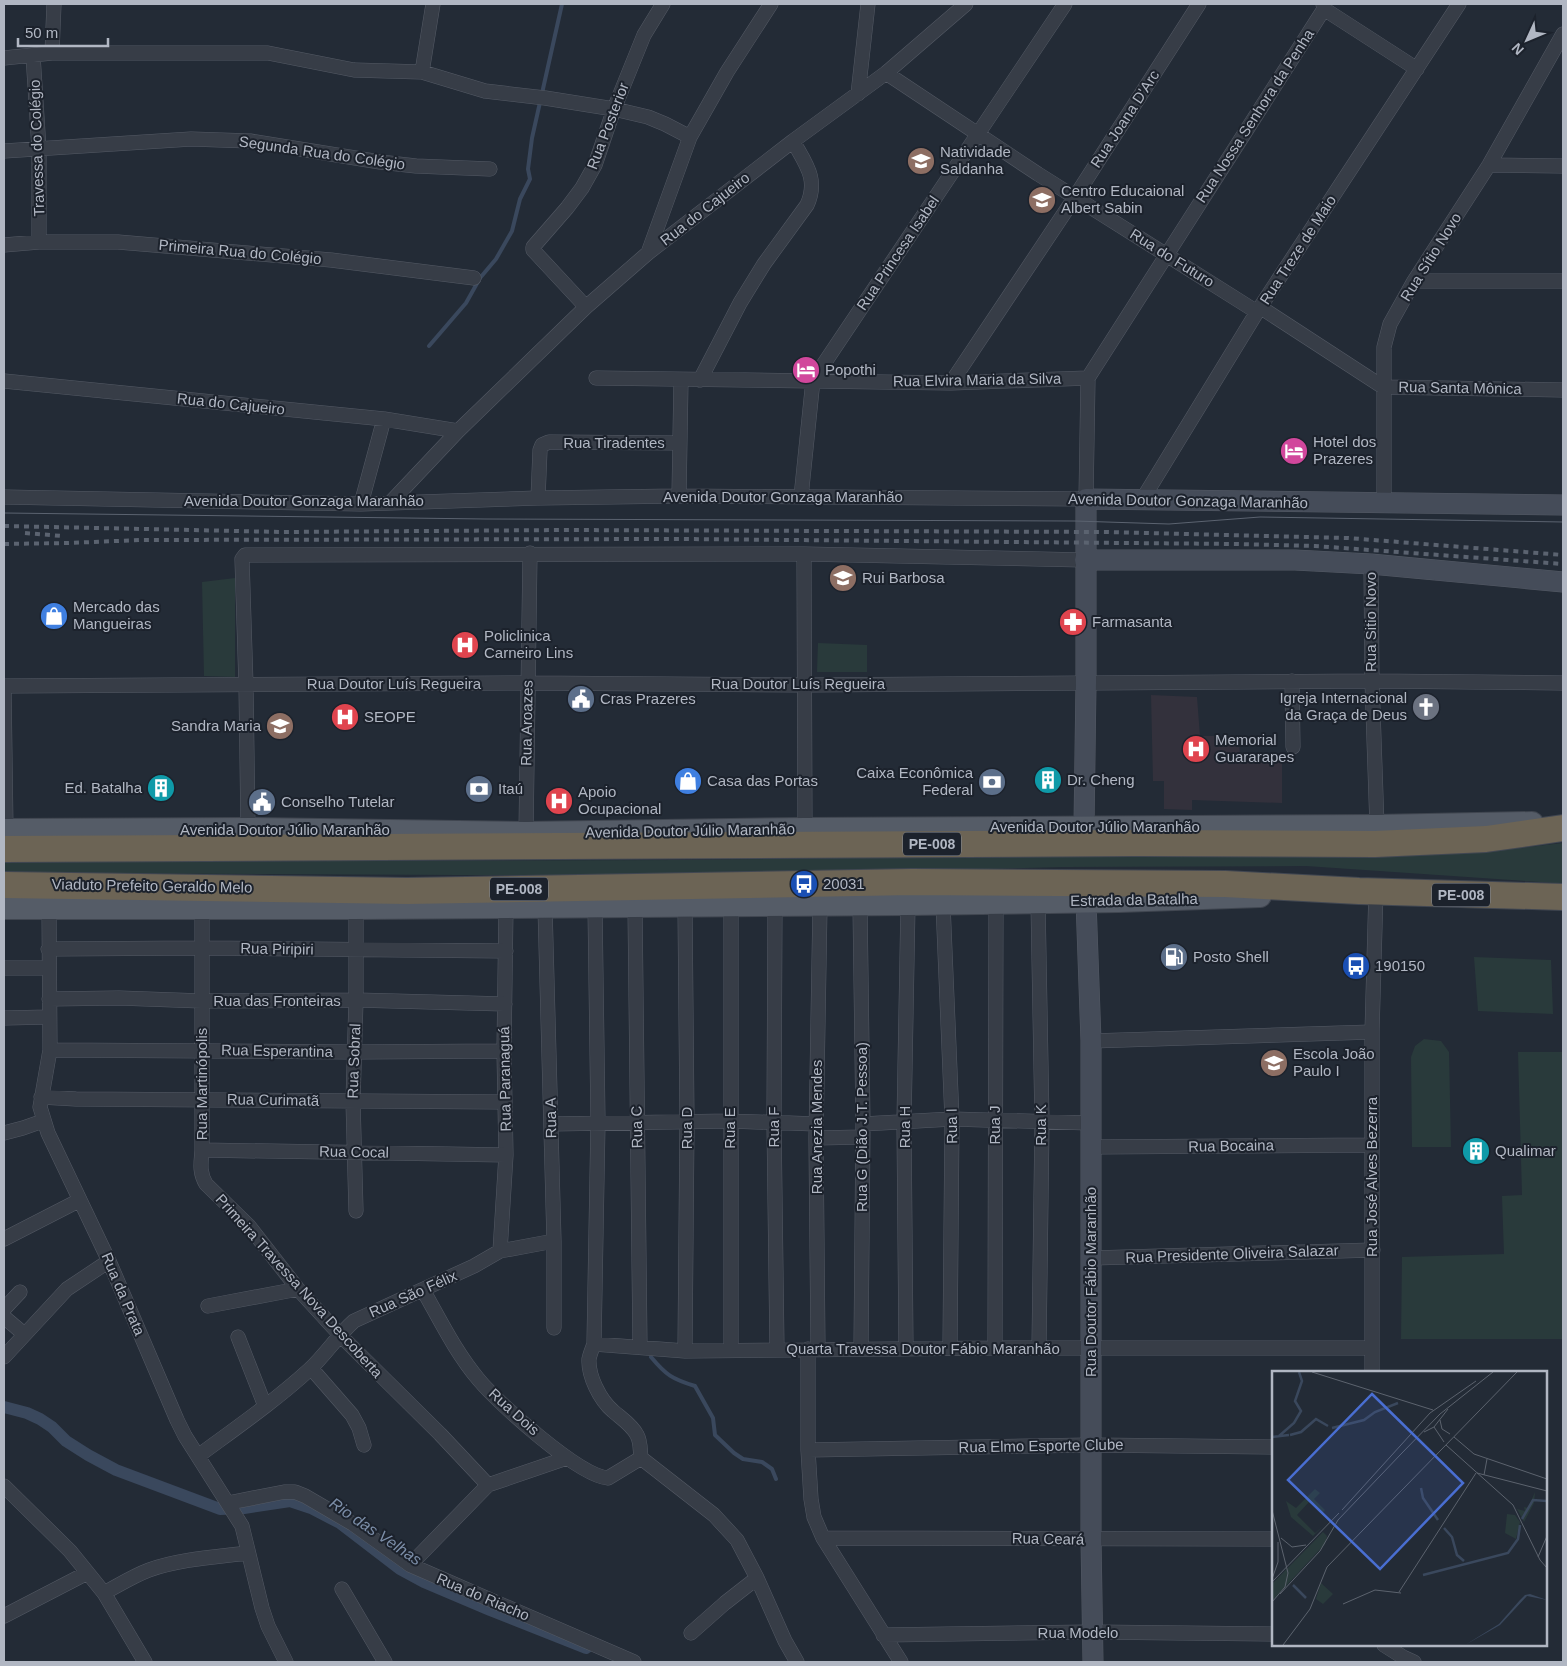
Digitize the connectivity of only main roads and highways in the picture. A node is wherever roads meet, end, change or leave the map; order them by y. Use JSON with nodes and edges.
{"nodes":[{"id":1,"x":1563,"y":823,"type":"edge"},
{"id":2,"x":1563,"y":828,"type":"edge"},
{"id":3,"x":4,"y":836,"type":"edge"},
{"id":4,"x":4,"y":884,"type":"edge"},
{"id":5,"x":1367,"y":891,"type":"junction"},
{"id":6,"x":1563,"y":897,"type":"edge"},
{"id":7,"x":4,"y":908,"type":"edge"}],
"edges":[{"from":1,"to":3,"type":"main road","name":"Avenida Doutor Júlio Maranhão"},
{"from":2,"to":3,"type":"highway","name":"Avenida Doutor Júlio Maranhão","number":"PE-008"},
{"from":4,"to":5,"type":"highway","name":"Viaduto Prefeito Geraldo Melo","number":"PE-008"},
{"from":5,"to":6,"type":"highway","number":"PE-008"},
{"from":5,"to":7,"type":"main road","name":"Estrada da Batalha"}]}
